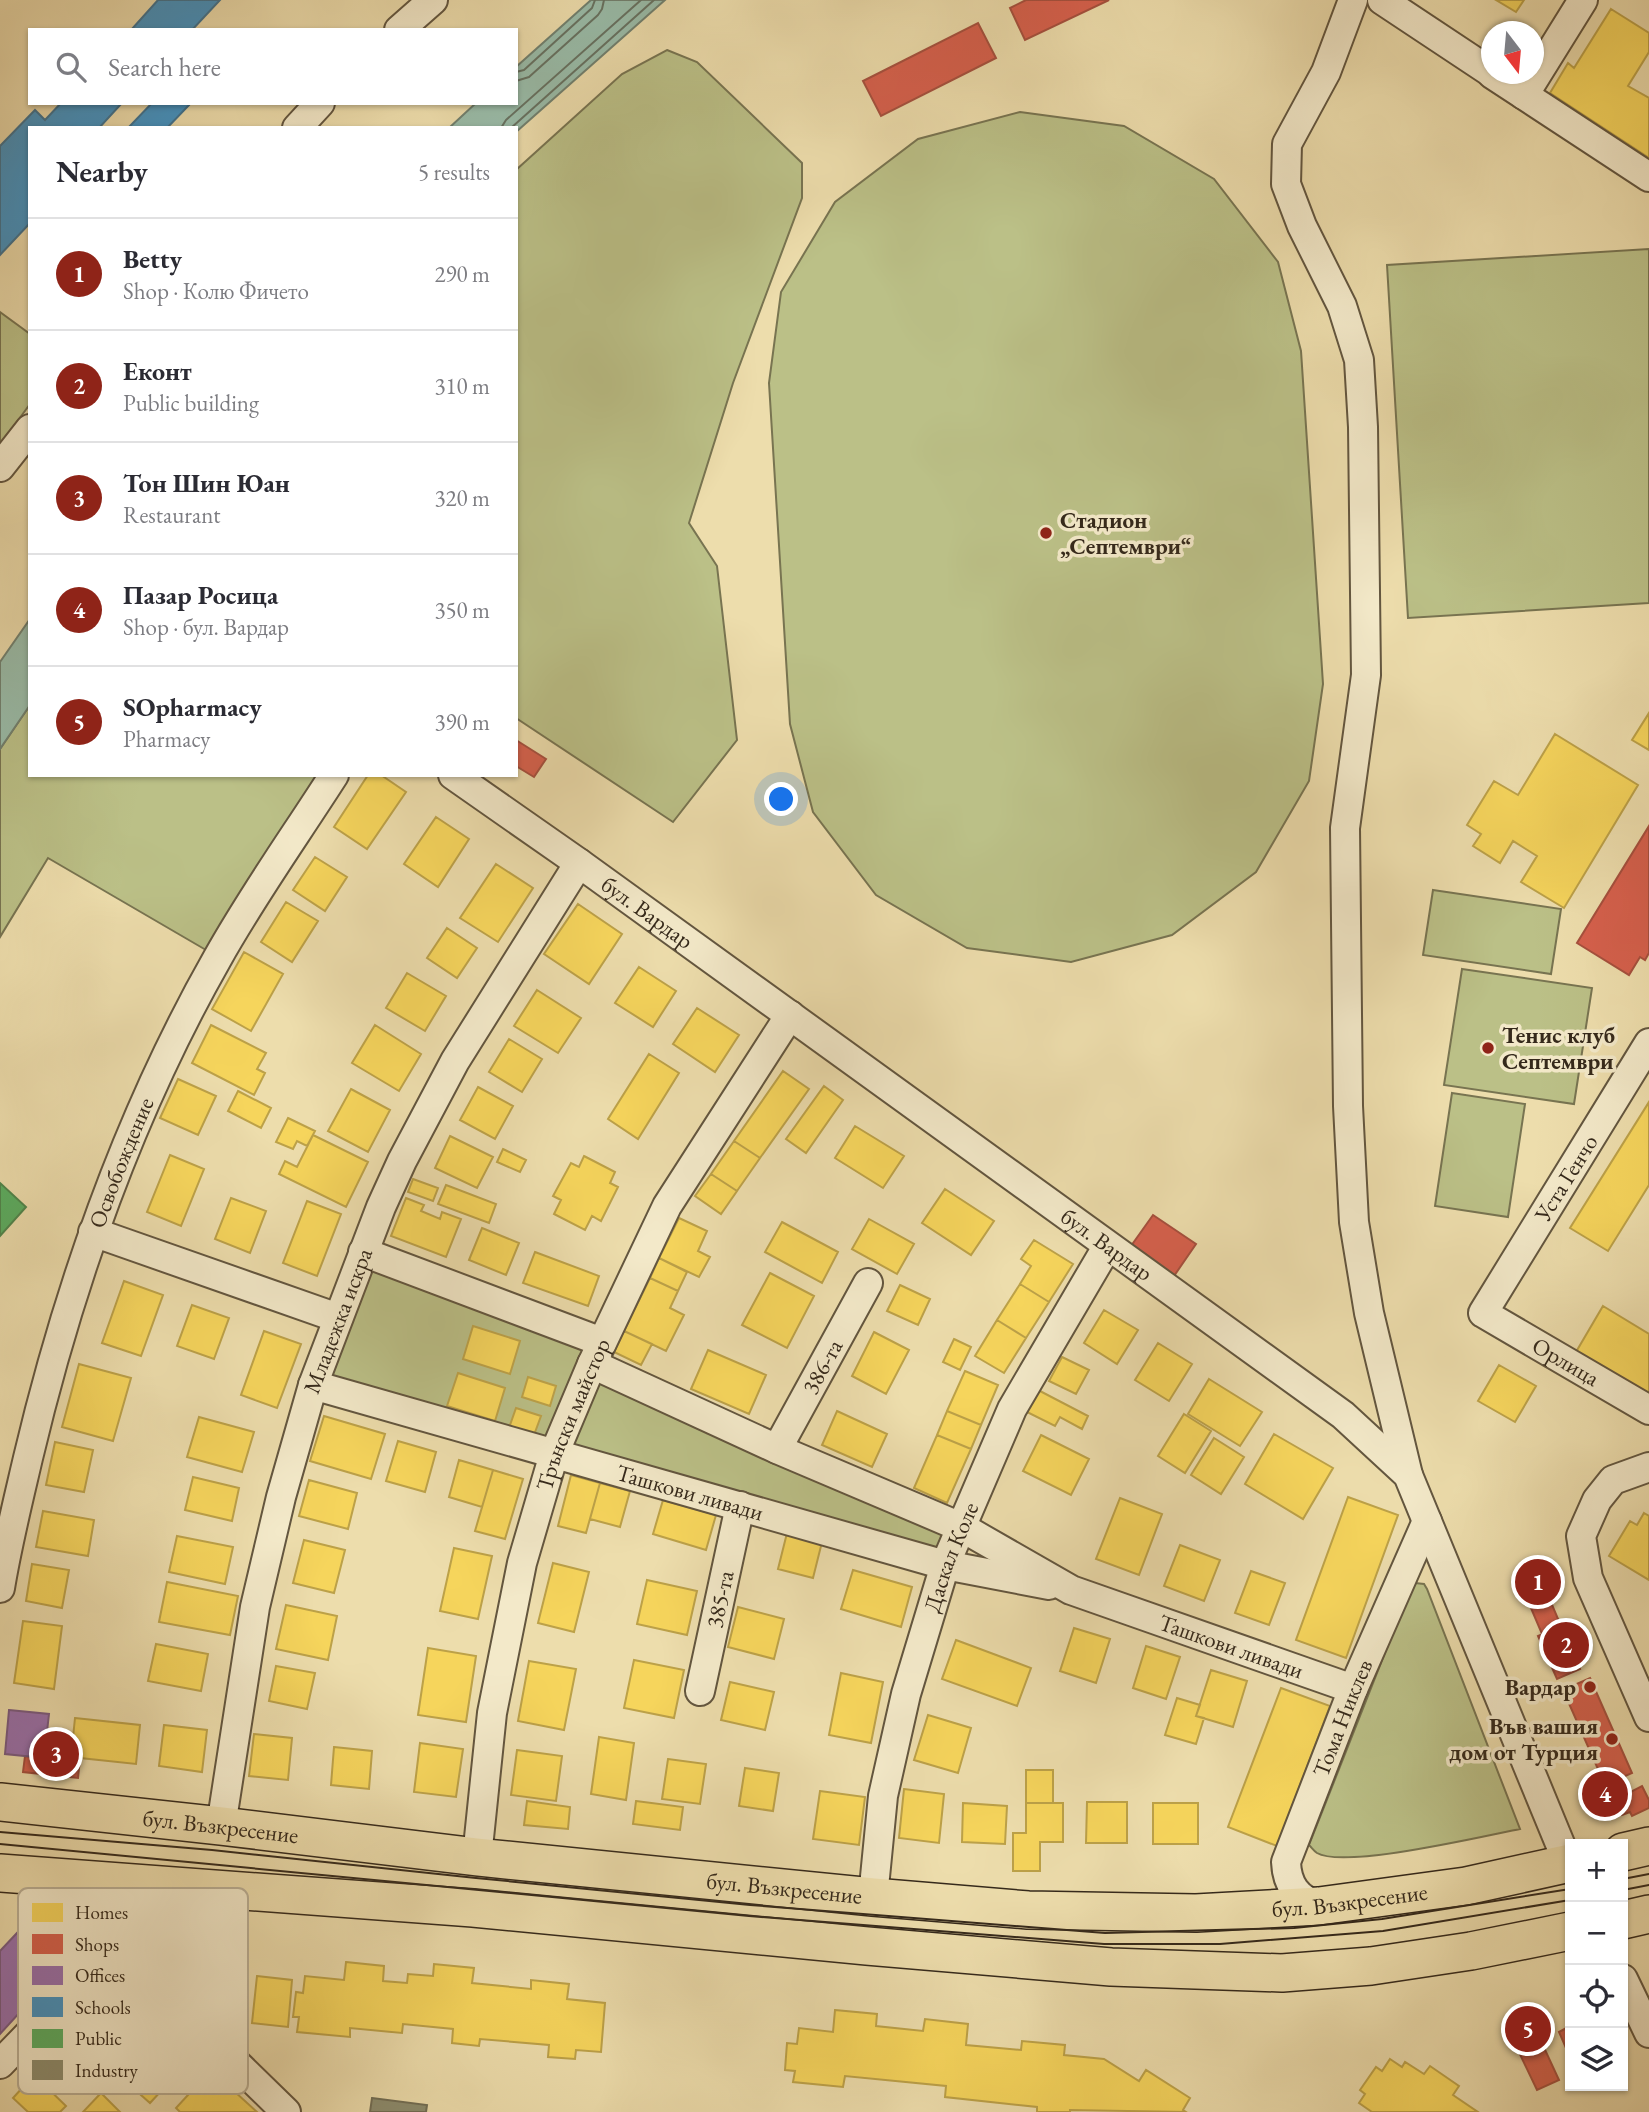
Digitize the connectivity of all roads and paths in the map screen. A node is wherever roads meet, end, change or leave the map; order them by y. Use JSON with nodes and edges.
{"nodes":[{"id":1,"x":433,"y":0,"type":"edge"},
{"id":2,"x":1353,"y":0,"type":"edge"},
{"id":3,"x":1382,"y":0,"type":"edge"},
{"id":4,"x":1583,"y":0,"type":"edge"},
{"id":5,"x":401,"y":28,"type":"edge"},
{"id":6,"x":1481,"y":66,"type":"edge"},
{"id":7,"x":1509,"y":84,"type":"edge"},
{"id":8,"x":1524,"y":94,"type":"junction"},
{"id":9,"x":318,"y":105,"type":"edge"},
{"id":10,"x":299,"y":126,"type":"edge"},
{"id":11,"x":1649,"y":177,"type":"edge"},
{"id":12,"x":28,"y":432,"type":"edge"},
{"id":13,"x":0,"y":467,"type":"edge"},
{"id":14,"x":333,"y":777,"type":"edge"},
{"id":15,"x":456,"y":777,"type":"edge"},
{"id":16,"x":579,"y":863,"type":"junction"},
{"id":17,"x":790,"y":1015,"type":"junction"},
{"id":18,"x":1649,"y":1043,"type":"edge"},
{"id":19,"x":93,"y":1233,"type":"junction"},
{"id":20,"x":1107,"y":1247,"type":"junction"},
{"id":21,"x":363,"y":1252,"type":"junction"},
{"id":22,"x":868,"y":1283,"type":"dead end"},
{"id":23,"x":1483,"y":1313,"type":"joint"},
{"id":24,"x":338,"y":1318,"type":"junction"},
{"id":25,"x":597,"y":1353,"type":"junction"},
{"id":26,"x":313,"y":1385,"type":"junction"},
{"id":27,"x":1649,"y":1410,"type":"edge"},
{"id":28,"x":776,"y":1449,"type":"junction"},
{"id":29,"x":554,"y":1454,"type":"junction"},
{"id":30,"x":1649,"y":1467,"type":"edge"},
{"id":31,"x":1408,"y":1475,"type":"junction"},
{"id":32,"x":740,"y":1506,"type":"junction"},
{"id":33,"x":1427,"y":1521,"type":"junction"},
{"id":34,"x":962,"y":1528,"type":"junction"},
{"id":35,"x":945,"y":1565,"type":"junction"},
{"id":36,"x":0,"y":1588,"type":"edge"},
{"id":37,"x":1071,"y":1590,"type":"junction"},
{"id":38,"x":1353,"y":1689,"type":"junction"},
{"id":39,"x":700,"y":1692,"type":"dead end"},
{"id":40,"x":1649,"y":1717,"type":"edge"},
{"id":41,"x":0,"y":1802,"type":"edge"},
{"id":42,"x":221,"y":1826,"type":"junction"},
{"id":43,"x":1649,"y":1846,"type":"edge"},
{"id":44,"x":1628,"y":1851,"type":"edge"},
{"id":45,"x":1565,"y":1853,"type":"edge"},
{"id":46,"x":477,"y":1857,"type":"junction"},
{"id":47,"x":1565,"y":1866,"type":"edge"},
{"id":48,"x":0,"y":1873,"type":"edge"},
{"id":49,"x":110,"y":1880,"type":"junction"},
{"id":50,"x":110,"y":1888,"type":"edge"},
{"id":51,"x":214,"y":1888,"type":"edge"},
{"id":52,"x":248,"y":1891,"type":"edge"},
{"id":53,"x":873,"y":1897,"type":"junction"},
{"id":54,"x":1319,"y":1906,"type":"junction"},
{"id":55,"x":1649,"y":1914,"type":"edge"},
{"id":56,"x":1628,"y":1919,"type":"edge"},
{"id":57,"x":1565,"y":1932,"type":"edge"},
{"id":58,"x":1628,"y":1989,"type":"edge"},
{"id":59,"x":1649,"y":2033,"type":"edge"},
{"id":60,"x":18,"y":2045,"type":"edge"},
{"id":61,"x":0,"y":2064,"type":"edge"},
{"id":62,"x":248,"y":2075,"type":"edge"},
{"id":63,"x":286,"y":2112,"type":"edge"}],
"edges":[{"from":1,"to":5,"type":"street"},
{"from":2,"to":31,"type":"street"},
{"from":3,"to":6,"type":"street"},
{"from":4,"to":8,"type":"street"},
{"from":7,"to":8,"type":"street"},
{"from":8,"to":11,"type":"street"},
{"from":9,"to":10,"type":"street"},
{"from":12,"to":13,"type":"street"},
{"from":14,"to":19,"type":"street","name":"Освобождение"},
{"from":15,"to":16,"type":"street","name":"бул. Вардар"},
{"from":16,"to":17,"type":"street","name":"бул. Вардар"},
{"from":16,"to":21,"type":"street","name":"Младежка искра"},
{"from":17,"to":20,"type":"street","name":"бул. Вардар"},
{"from":17,"to":25,"type":"street","name":"Трънски майстор"},
{"from":18,"to":23,"type":"street","name":"Уста Генчо"},
{"from":19,"to":24,"type":"street"},
{"from":19,"to":36,"type":"street","name":"Освобождение"},
{"from":20,"to":31,"type":"street","name":"бул. Вардар"},
{"from":20,"to":34,"type":"street","name":"Даскал Коле"},
{"from":21,"to":24,"type":"street","name":"Младежка искра"},
{"from":21,"to":25,"type":"street","name":"Ташкови ливади"},
{"from":22,"to":28,"type":"street","name":"386-та"},
{"from":23,"to":27,"type":"street","name":"Орлица"},
{"from":24,"to":26,"type":"street","name":"Младежка искра"},
{"from":25,"to":28,"type":"street","name":"Ташкови ливади"},
{"from":25,"to":29,"type":"street","name":"Трънски майстор"},
{"from":26,"to":29,"type":"street","name":"Ташкови ливади"},
{"from":26,"to":42,"type":"street","name":"Младежка искра"},
{"from":28,"to":34,"type":"street","name":"Ташкови ливади"},
{"from":29,"to":32,"type":"street","name":"Ташкови ливади"},
{"from":29,"to":46,"type":"street","name":"Трънски майстор"},
{"from":30,"to":40,"type":"street"},
{"from":31,"to":33,"type":"street","name":"бул. Вардар"},
{"from":32,"to":35,"type":"street","name":"Ташкови ливади"},
{"from":32,"to":39,"type":"street","name":"385-та"},
{"from":33,"to":38,"type":"street","name":"Тома Никлев"},
{"from":33,"to":45,"type":"street","name":"бул. Вардар"},
{"from":34,"to":35,"type":"street","name":"Даскал Коле"},
{"from":34,"to":37,"type":"street","name":"Ташкови ливади"},
{"from":35,"to":37,"type":"street","name":"Ташкови ливади"},
{"from":35,"to":53,"type":"street","name":"Даскал Коле"},
{"from":37,"to":38,"type":"street","name":"Ташкови ливади"},
{"from":38,"to":54,"type":"street","name":"Тома Никлев"},
{"from":41,"to":42,"type":"main road","name":"бул. Възкресение"},
{"from":42,"to":46,"type":"main road","name":"бул. Възкресение"},
{"from":43,"to":44,"type":"main road"},
{"from":46,"to":53,"type":"main road","name":"бул. Възкресение"},
{"from":47,"to":54,"type":"main road","name":"бул. Възкресение"},
{"from":48,"to":49,"type":"main road"},
{"from":49,"to":50,"type":"street"},
{"from":49,"to":51,"type":"main road"},
{"from":52,"to":57,"type":"main road"},
{"from":53,"to":54,"type":"main road","name":"бул. Възкресение"},
{"from":55,"to":56,"type":"main road"},
{"from":58,"to":59,"type":"street"},
{"from":60,"to":61,"type":"street"},
{"from":62,"to":63,"type":"street"}]}
